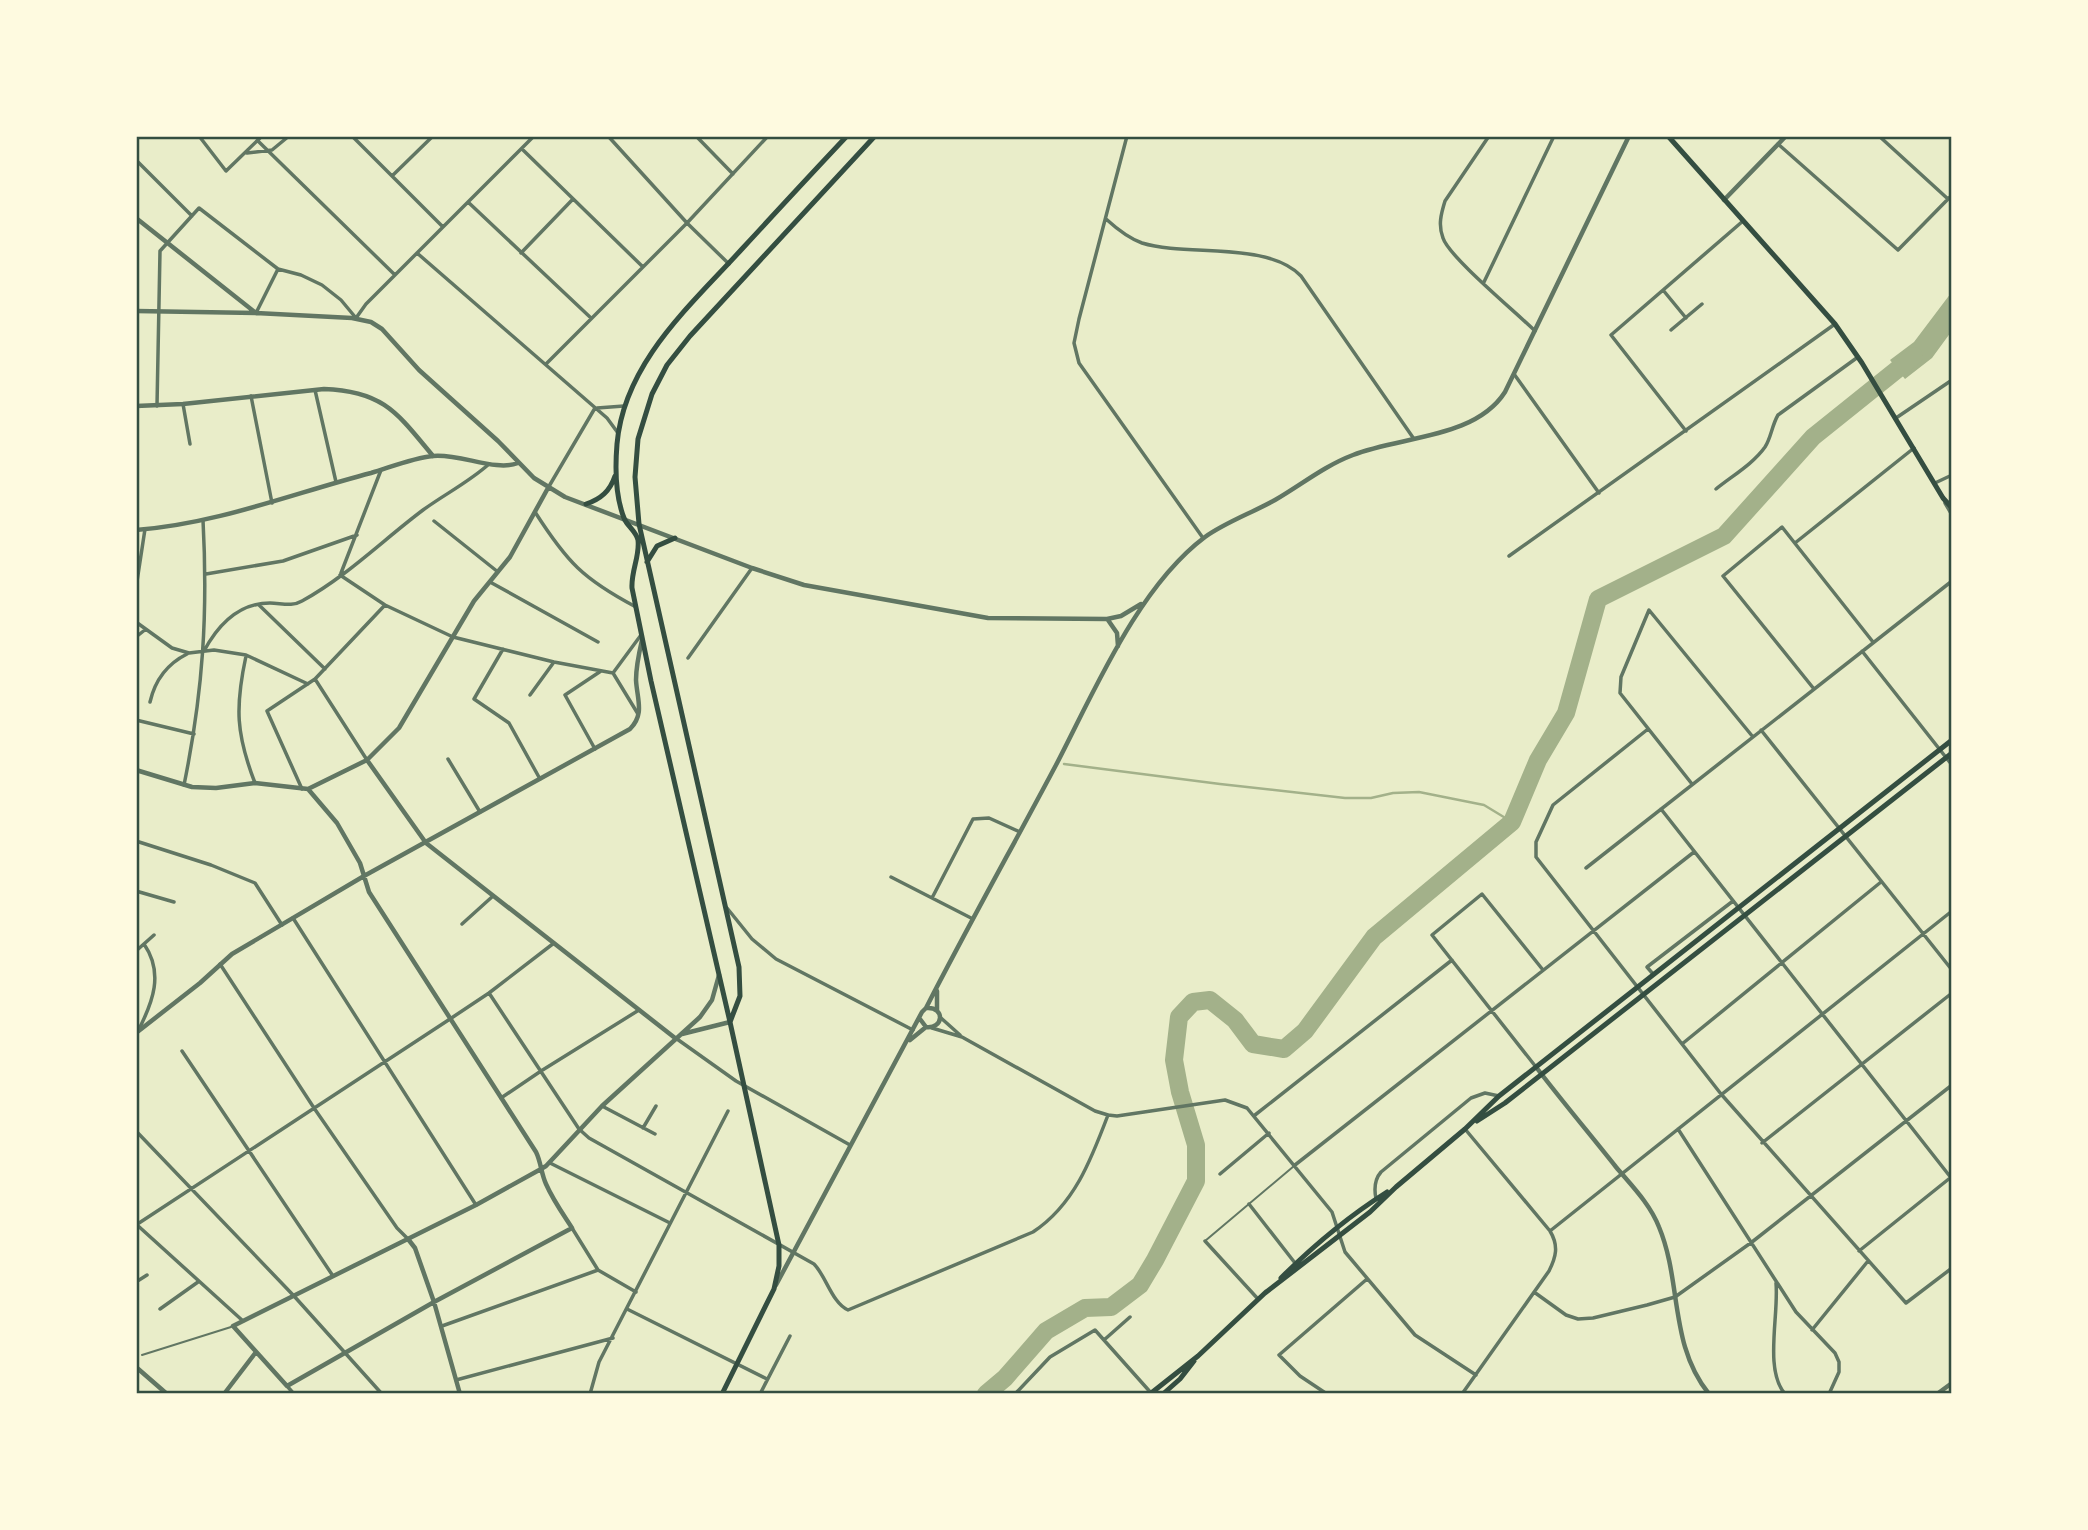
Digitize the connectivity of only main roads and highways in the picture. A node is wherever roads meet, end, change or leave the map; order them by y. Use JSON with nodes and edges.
{"nodes":[{"id":1,"x":847,"y":136,"type":"edge"},
{"id":2,"x":875,"y":136,"type":"edge"},
{"id":3,"x":1668,"y":136,"type":"edge"},
{"id":4,"x":616,"y":473,"type":"junction"},
{"id":5,"x":586,"y":504,"type":"road end"},
{"id":6,"x":1951,"y":508,"type":"edge"},
{"id":7,"x":675,"y":538,"type":"road end"},
{"id":8,"x":647,"y":562,"type":"junction"},
{"id":9,"x":1951,"y":740,"type":"edge"},
{"id":10,"x":1951,"y":753,"type":"edge"},
{"id":11,"x":730,"y":1022,"type":"junction"},
{"id":12,"x":1465,"y":1129,"type":"junction"},
{"id":13,"x":1396,"y":1187,"type":"junction"},
{"id":14,"x":1265,"y":1293,"type":"junction"},
{"id":15,"x":1198,"y":1356,"type":"junction"},
{"id":16,"x":1151,"y":1393,"type":"edge"},
{"id":17,"x":722,"y":1394,"type":"edge"},
{"id":18,"x":1163,"y":1394,"type":"edge"}],
"edges":[{"from":1,"to":4,"type":"main road"},
{"from":2,"to":8,"type":"main road"},
{"from":3,"to":6,"type":"main road"},
{"from":4,"to":5,"type":"main road"},
{"from":4,"to":11,"type":"main road"},
{"from":7,"to":8,"type":"main road"},
{"from":8,"to":11,"type":"main road"},
{"from":9,"to":12,"type":"main road"},
{"from":10,"to":12,"type":"main road"},
{"from":11,"to":17,"type":"main road"},
{"from":12,"to":13,"type":"main road"},
{"from":13,"to":14,"type":"main road"},
{"from":13,"to":14,"type":"main road"},
{"from":14,"to":15,"type":"main road"},
{"from":15,"to":16,"type":"main road"},
{"from":15,"to":18,"type":"main road"}]}
